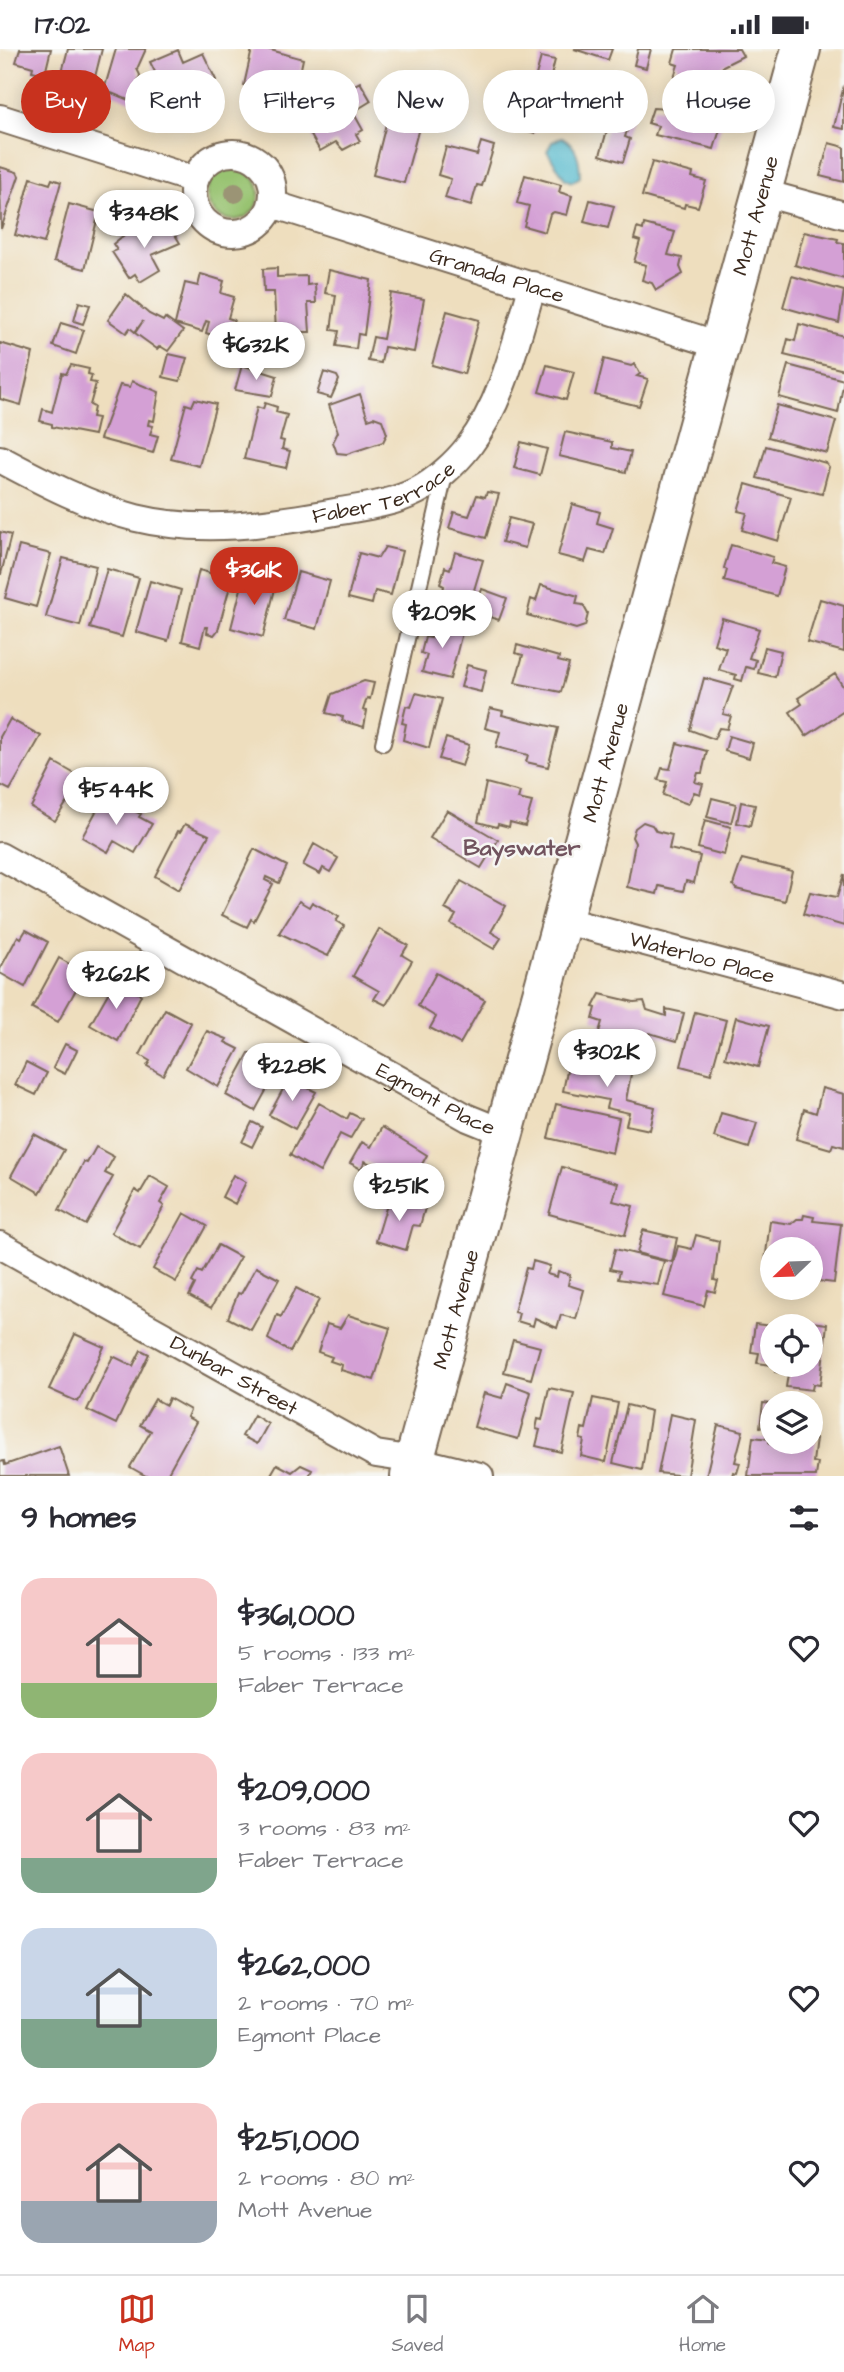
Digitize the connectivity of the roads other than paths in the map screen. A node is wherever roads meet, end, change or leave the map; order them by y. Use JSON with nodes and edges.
{"nodes":[{"id":1,"x":801,"y":49,"type":"edge"},
{"id":2,"x":0,"y":118,"type":"edge"},
{"id":3,"x":195,"y":180,"type":"junction"},
{"id":4,"x":760,"y":192,"type":"junction"},
{"id":5,"x":272,"y":204,"type":"junction"},
{"id":6,"x":844,"y":215,"type":"edge"},
{"id":7,"x":533,"y":285,"type":"junction"},
{"id":8,"x":722,"y":346,"type":"junction"},
{"id":9,"x":0,"y":459,"type":"edge"},
{"id":10,"x":446,"y":470,"type":"junction"},
{"id":11,"x":383,"y":743,"type":"dead end"},
{"id":12,"x":0,"y":856,"type":"edge"},
{"id":13,"x":562,"y":920,"type":"junction"},
{"id":14,"x":844,"y":995,"type":"edge"},
{"id":15,"x":505,"y":1133,"type":"junction"},
{"id":16,"x":0,"y":1245,"type":"edge"},
{"id":17,"x":412,"y":1468,"type":"edge"},
{"id":18,"x":480,"y":1476,"type":"edge"}],
"edges":[{"from":1,"to":4,"type":"street","name":"Mott Avenue"},
{"from":2,"to":3,"type":"street"},
{"from":3,"to":5,"type":"street"},
{"from":3,"to":5,"type":"street"},
{"from":4,"to":6,"type":"street"},
{"from":4,"to":8,"type":"street","name":"Mott Avenue"},
{"from":5,"to":7,"type":"street","name":"Granada Place"},
{"from":7,"to":8,"type":"street","name":"Granada Place"},
{"from":7,"to":10,"type":"street","name":"Faber Terrace"},
{"from":8,"to":13,"type":"street","name":"Mott Avenue"},
{"from":9,"to":10,"type":"street","name":"Faber Terrace"},
{"from":10,"to":11,"type":"lane"},
{"from":12,"to":15,"type":"street","name":"Egmont Place"},
{"from":13,"to":14,"type":"street","name":"Waterloo Place"},
{"from":13,"to":15,"type":"street","name":"Mott Avenue"},
{"from":15,"to":17,"type":"street","name":"Mott Avenue"},
{"from":16,"to":17,"type":"street","name":"Dunbar Street"},
{"from":17,"to":18,"type":"street","name":"Dunbar Street"}]}
